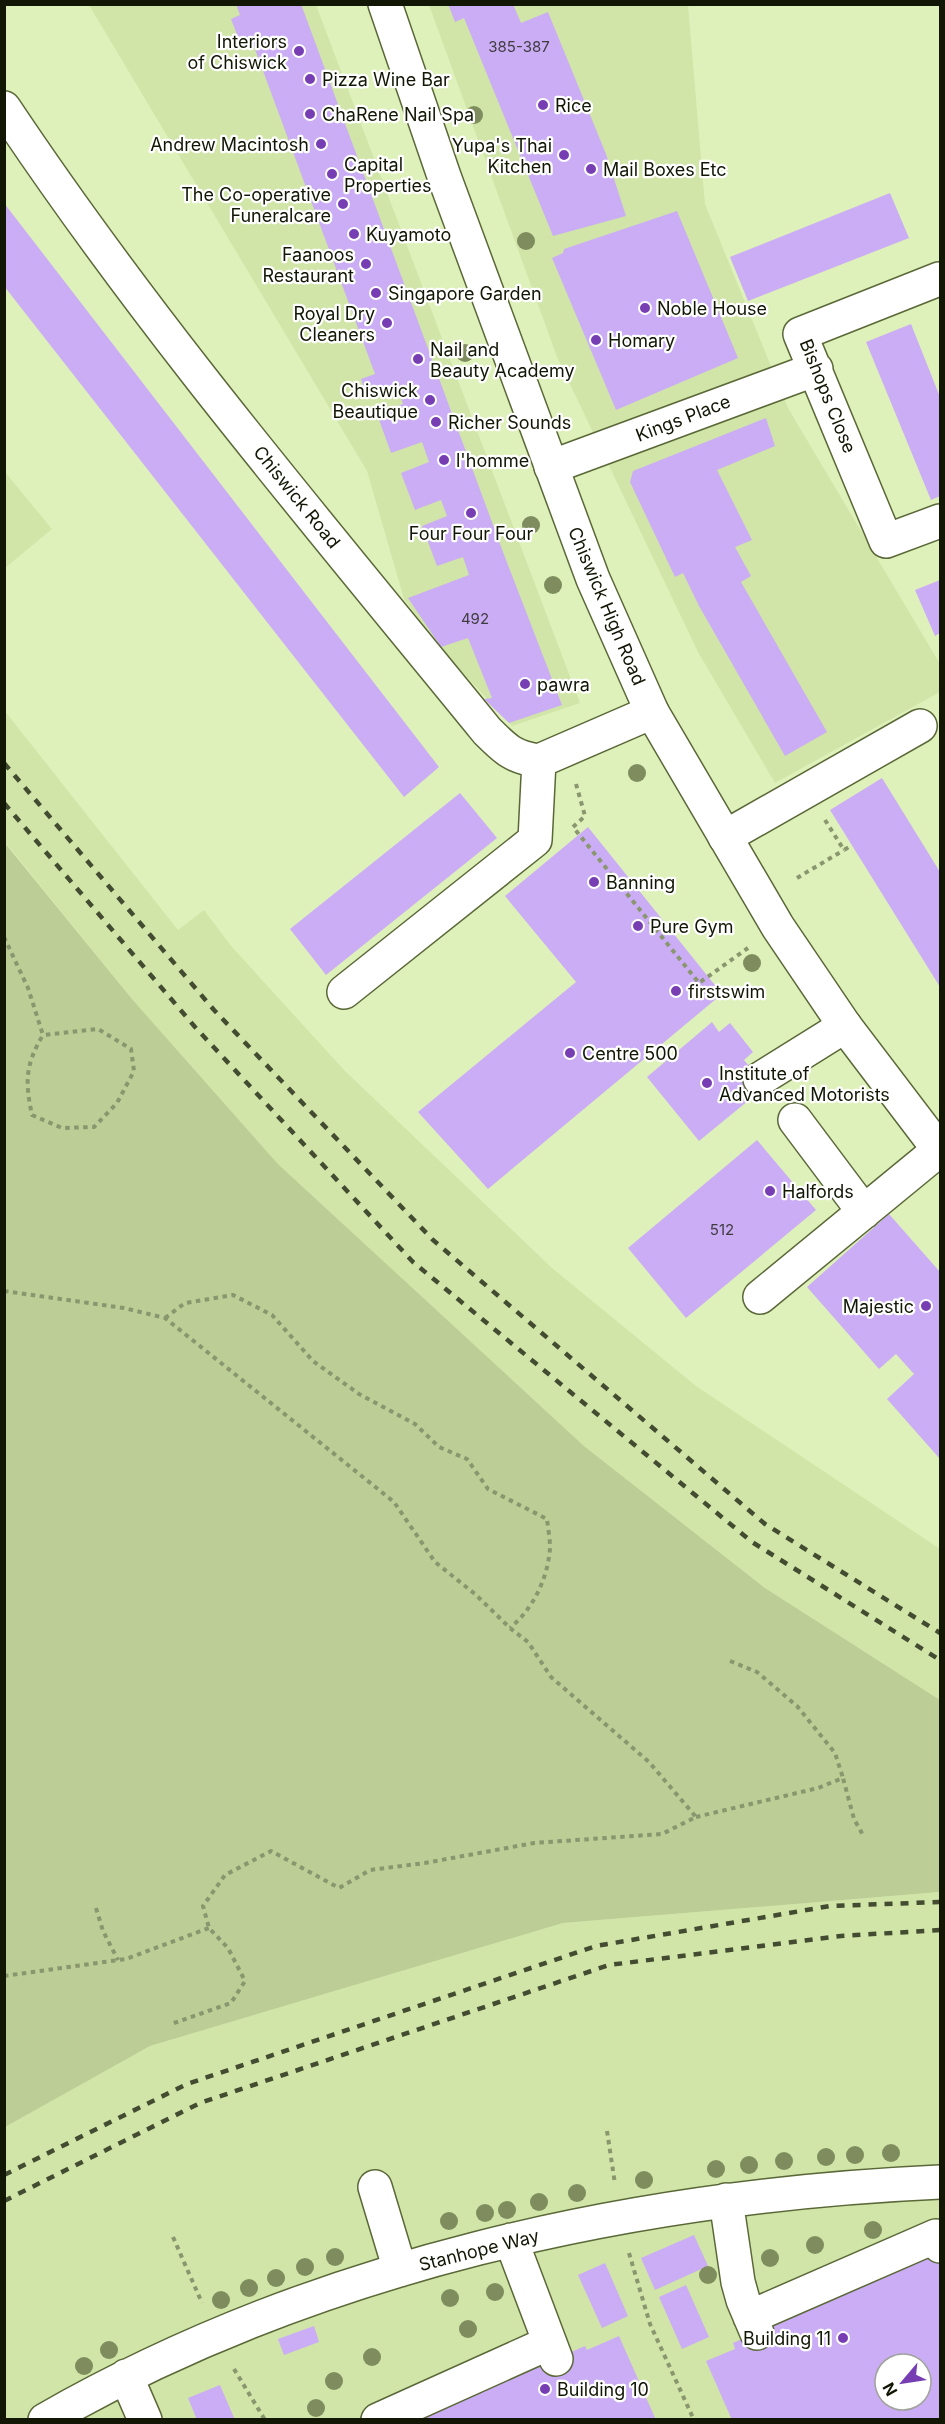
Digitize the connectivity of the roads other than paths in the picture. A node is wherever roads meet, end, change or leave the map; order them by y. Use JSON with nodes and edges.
{"nodes":[{"id":1,"x":362,"y":4,"type":"edge"},
{"id":2,"x":385,"y":4,"type":"edge"},
{"id":3,"x":398,"y":41,"type":"junction"},
{"id":4,"x":4,"y":108,"type":"edge"},
{"id":5,"x":939,"y":279,"type":"dead end"},
{"id":6,"x":816,"y":369,"type":"junction"},
{"id":7,"x":551,"y":467,"type":"junction"},
{"id":8,"x":940,"y":521,"type":"edge"},
{"id":9,"x":652,"y":712,"type":"junction"},
{"id":10,"x":920,"y":726,"type":"dead end"},
{"id":11,"x":553,"y":756,"type":"junction"},
{"id":12,"x":725,"y":837,"type":"junction"},
{"id":13,"x":344,"y":992,"type":"dead end"},
{"id":14,"x":845,"y":1026,"type":"junction"},
{"id":15,"x":760,"y":1079,"type":"dead end"},
{"id":16,"x":795,"y":1120,"type":"dead end"},
{"id":17,"x":940,"y":1151,"type":"edge"},
{"id":18,"x":864,"y":1212,"type":"junction"},
{"id":19,"x":760,"y":1297,"type":"dead end"},
{"id":20,"x":940,"y":2182,"type":"edge"},
{"id":21,"x":375,"y":2187,"type":"dead end"},
{"id":22,"x":726,"y":2200,"type":"junction"},
{"id":23,"x":512,"y":2240,"type":"junction"},
{"id":24,"x":940,"y":2246,"type":"edge"},
{"id":25,"x":400,"y":2270,"type":"junction"},
{"id":26,"x":126,"y":2376,"type":"junction"},
{"id":27,"x":45,"y":2420,"type":"edge"},
{"id":28,"x":145,"y":2420,"type":"edge"},
{"id":29,"x":378,"y":2420,"type":"edge"}],
"edges":[{"from":1,"to":3,"type":"street"},
{"from":2,"to":3,"type":"street","name":"Chiswick High Road"},
{"from":3,"to":7,"type":"street","name":"Chiswick High Road"},
{"from":4,"to":11,"type":"street","name":"Chiswick Road"},
{"from":5,"to":6,"type":"street","name":"Bishops Close"},
{"from":6,"to":7,"type":"street","name":"Kings Place"},
{"from":6,"to":8,"type":"street","name":"Bishops Close"},
{"from":7,"to":9,"type":"street","name":"Chiswick High Road"},
{"from":9,"to":11,"type":"street"},
{"from":9,"to":12,"type":"street","name":"Chiswick High Road"},
{"from":10,"to":12,"type":"street"},
{"from":11,"to":13,"type":"street"},
{"from":12,"to":14,"type":"street","name":"Chiswick High Road"},
{"from":14,"to":15,"type":"street"},
{"from":14,"to":17,"type":"street","name":"Chiswick High Road"},
{"from":16,"to":18,"type":"street"},
{"from":17,"to":18,"type":"street"},
{"from":18,"to":19,"type":"street"},
{"from":20,"to":22,"type":"street","name":"Stanhope Way"},
{"from":21,"to":25,"type":"street"},
{"from":22,"to":23,"type":"street","name":"Stanhope Way"},
{"from":22,"to":24,"type":"street"},
{"from":23,"to":25,"type":"street","name":"Stanhope Way"},
{"from":23,"to":29,"type":"street"},
{"from":25,"to":26,"type":"street","name":"Stanhope Way"},
{"from":26,"to":27,"type":"street","name":"Stanhope Way"},
{"from":26,"to":28,"type":"street"}]}
